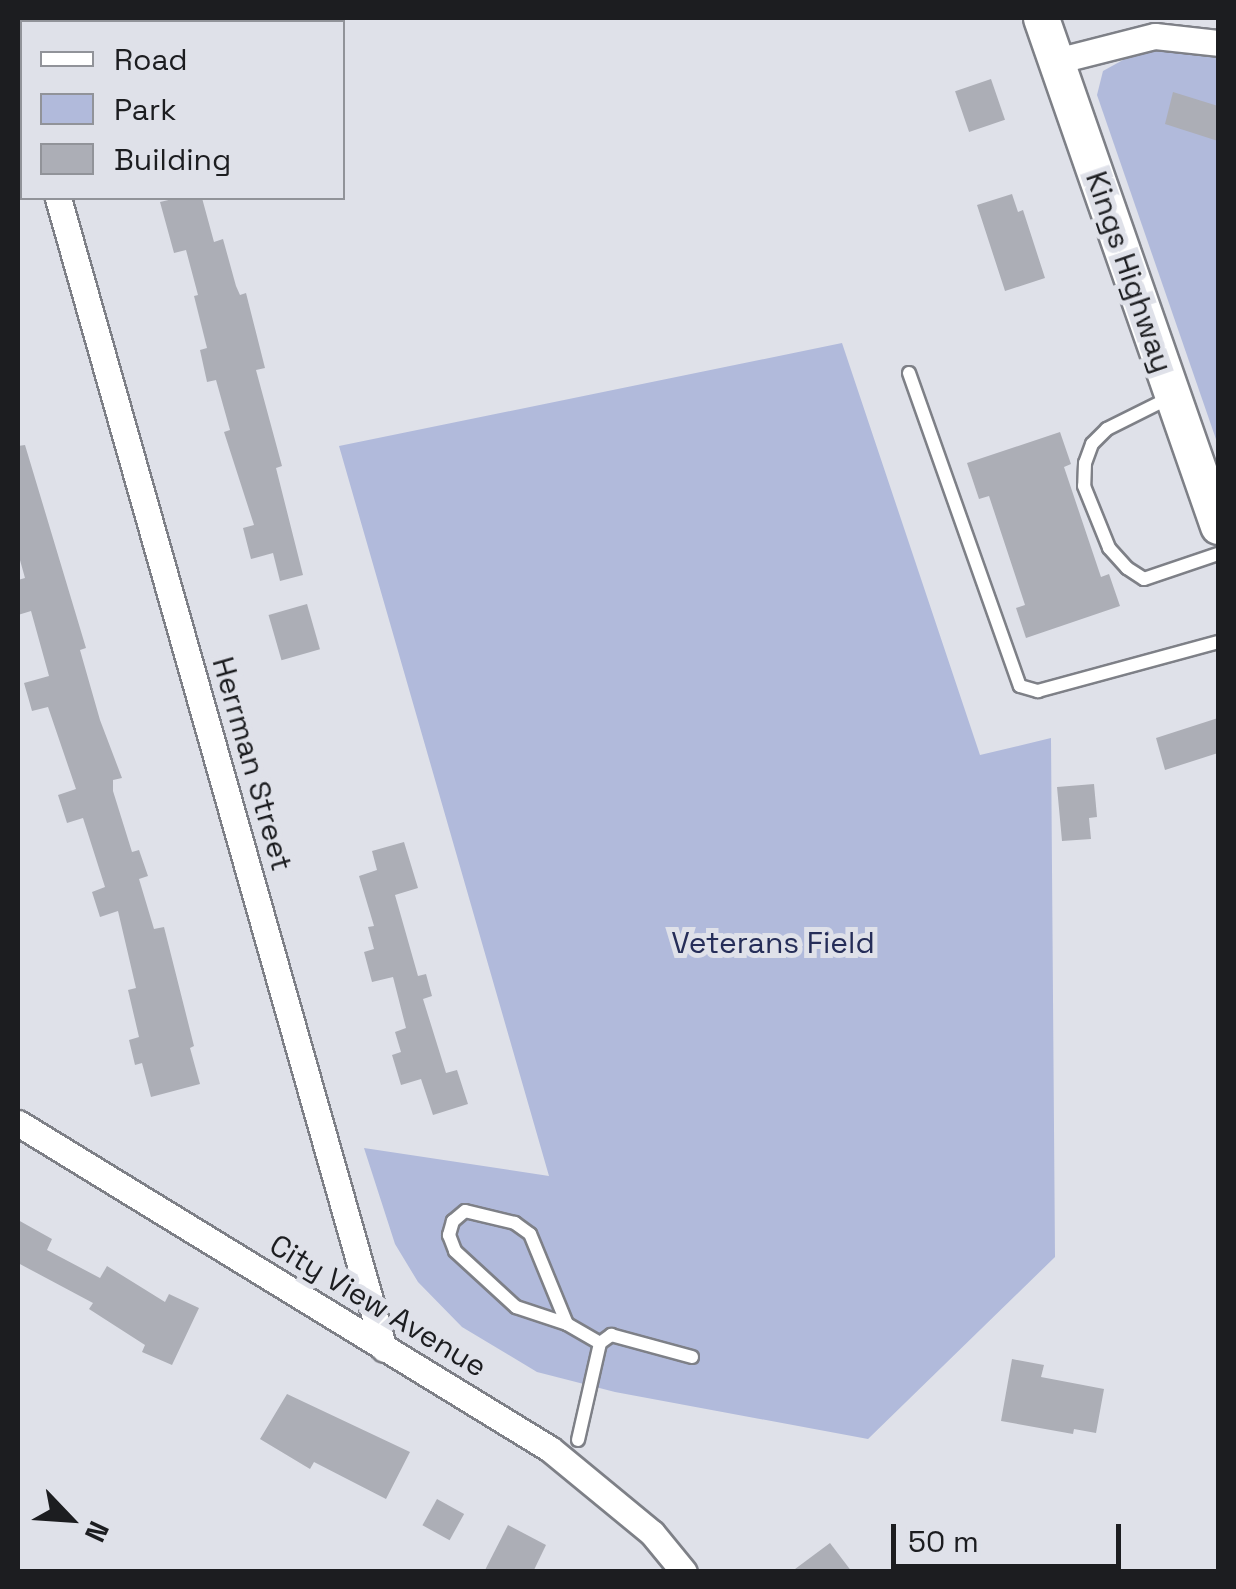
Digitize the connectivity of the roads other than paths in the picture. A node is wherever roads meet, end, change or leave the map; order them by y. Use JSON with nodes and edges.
{"nodes":[{"id":1,"x":1040,"y":18,"type":"edge"},
{"id":2,"x":1218,"y":43,"type":"edge"},
{"id":3,"x":1056,"y":62,"type":"junction"},
{"id":4,"x":59,"y":200,"type":"edge"},
{"id":5,"x":909,"y":373,"type":"dead end"},
{"id":6,"x":1173,"y":396,"type":"junction"},
{"id":7,"x":1218,"y":526,"type":"edge"},
{"id":8,"x":1218,"y":554,"type":"edge"},
{"id":9,"x":1218,"y":642,"type":"edge"},
{"id":10,"x":18,"y":1123,"type":"edge"},
{"id":11,"x":568,"y":1324,"type":"junction"},
{"id":12,"x":600,"y":1343,"type":"junction"},
{"id":13,"x":384,"y":1349,"type":"junction"},
{"id":14,"x":692,"y":1357,"type":"dead end"},
{"id":15,"x":578,"y":1440,"type":"dead end"},
{"id":16,"x":684,"y":1572,"type":"edge"}],
"edges":[{"from":1,"to":3,"type":"main road","name":"Kings Highway"},
{"from":2,"to":3,"type":"street"},
{"from":3,"to":6,"type":"main road","name":"Kings Highway"},
{"from":4,"to":13,"type":"street","name":"Herrman Street"},
{"from":5,"to":9,"type":"lane"},
{"from":6,"to":7,"type":"main road","name":"Kings Highway"},
{"from":6,"to":8,"type":"lane"},
{"from":10,"to":13,"type":"street","name":"City View Avenue"},
{"from":11,"to":11,"type":"lane"},
{"from":11,"to":12,"type":"lane"},
{"from":12,"to":14,"type":"lane"},
{"from":12,"to":15,"type":"lane"},
{"from":13,"to":16,"type":"street","name":"City View Avenue"}]}
